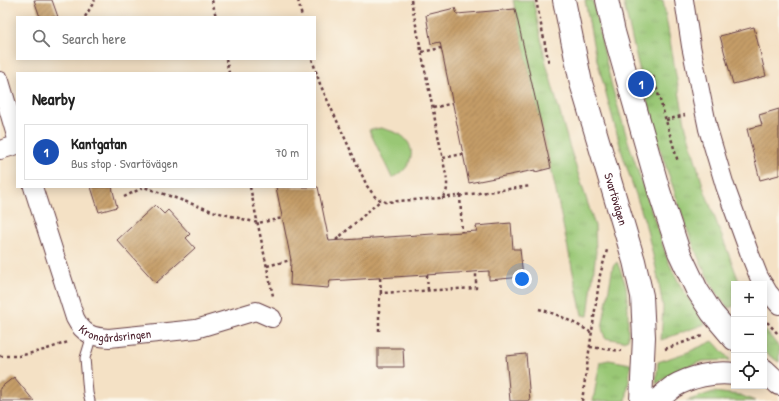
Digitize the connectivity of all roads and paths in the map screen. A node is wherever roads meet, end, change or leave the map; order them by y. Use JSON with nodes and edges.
{"nodes":[{"id":1,"x":95,"y":0,"type":"edge"},
{"id":2,"x":212,"y":0,"type":"edge"},
{"id":3,"x":298,"y":0,"type":"edge"},
{"id":4,"x":411,"y":0,"type":"edge"},
{"id":5,"x":536,"y":0,"type":"edge"},
{"id":6,"x":564,"y":0,"type":"edge"},
{"id":7,"x":607,"y":0,"type":"edge"},
{"id":8,"x":684,"y":0,"type":"edge"},
{"id":9,"x":87,"y":16,"type":"edge"},
{"id":10,"x":216,"y":16,"type":"edge"},
{"id":11,"x":302,"y":16,"type":"edge"},
{"id":12,"x":441,"y":48,"type":"dead end"},
{"id":13,"x":422,"y":52,"type":"junction"},
{"id":14,"x":226,"y":60,"type":"edge"},
{"id":15,"x":312,"y":60,"type":"edge"},
{"id":16,"x":549,"y":64,"type":"dead end"},
{"id":17,"x":229,"y":72,"type":"edge"},
{"id":18,"x":653,"y":76,"type":"dead end"},
{"id":19,"x":0,"y":82,"type":"edge"},
{"id":20,"x":453,"y":103,"type":"dead end"},
{"id":21,"x":433,"y":108,"type":"junction"},
{"id":22,"x":690,"y":114,"type":"dead end"},
{"id":23,"x":666,"y":120,"type":"junction"},
{"id":24,"x":16,"y":135,"type":"edge"},
{"id":25,"x":16,"y":145,"type":"edge"},
{"id":26,"x":0,"y":150,"type":"edge"},
{"id":27,"x":463,"y":154,"type":"dead end"},
{"id":28,"x":443,"y":158,"type":"junction"},
{"id":29,"x":678,"y":162,"type":"dead end"},
{"id":30,"x":531,"y":186,"type":"dead end"},
{"id":31,"x":33,"y":188,"type":"edge"},
{"id":32,"x":142,"y":188,"type":"edge"},
{"id":33,"x":147,"y":188,"type":"edge"},
{"id":34,"x":250,"y":188,"type":"edge"},
{"id":35,"x":460,"y":195,"type":"junction"},
{"id":36,"x":124,"y":197,"type":"dead end"},
{"id":37,"x":440,"y":198,"type":"junction"},
{"id":38,"x":381,"y":200,"type":"junction"},
{"id":39,"x":283,"y":218,"type":"dead end"},
{"id":40,"x":258,"y":223,"type":"junction"},
{"id":41,"x":462,"y":232,"type":"dead end"},
{"id":42,"x":336,"y":240,"type":"dead end"},
{"id":43,"x":609,"y":244,"type":"dead end"},
{"id":44,"x":292,"y":260,"type":"dead end"},
{"id":45,"x":267,"y":266,"type":"junction"},
{"id":46,"x":476,"y":272,"type":"dead end"},
{"id":47,"x":427,"y":275,"type":"dead end"},
{"id":48,"x":380,"y":278,"type":"dead end"},
{"id":49,"x":762,"y":281,"type":"edge"},
{"id":50,"x":428,"y":290,"type":"junction"},
{"id":51,"x":767,"y":290,"type":"edge"},
{"id":52,"x":381,"y":293,"type":"junction"},
{"id":53,"x":779,"y":305,"type":"edge"},
{"id":54,"x":539,"y":310,"type":"dead end"},
{"id":55,"x":272,"y":318,"type":"joint"},
{"id":56,"x":767,"y":322,"type":"edge"},
{"id":57,"x":379,"y":331,"type":"dead end"},
{"id":58,"x":728,"y":332,"type":"edge"},
{"id":59,"x":592,"y":333,"type":"junction"},
{"id":60,"x":92,"y":335,"type":"junction"},
{"id":61,"x":779,"y":335,"type":"edge"},
{"id":62,"x":69,"y":341,"type":"dead end"},
{"id":63,"x":590,"y":347,"type":"junction"},
{"id":64,"x":643,"y":352,"type":"junction"},
{"id":65,"x":0,"y":356,"type":"edge"},
{"id":66,"x":731,"y":373,"type":"edge"},
{"id":67,"x":767,"y":373,"type":"edge"},
{"id":68,"x":767,"y":383,"type":"edge"},
{"id":69,"x":779,"y":384,"type":"edge"},
{"id":70,"x":779,"y":389,"type":"edge"},
{"id":71,"x":90,"y":401,"type":"edge"},
{"id":72,"x":582,"y":401,"type":"edge"},
{"id":73,"x":641,"y":401,"type":"edge"},
{"id":74,"x":656,"y":401,"type":"edge"}],
"edges":[{"from":1,"to":9,"type":"path"},
{"from":2,"to":10,"type":"path"},
{"from":3,"to":11,"type":"path"},
{"from":4,"to":13,"type":"path"},
{"from":5,"to":16,"type":"path"},
{"from":6,"to":64,"type":"main road","name":"Svartövägen"},
{"from":7,"to":58,"type":"main road"},
{"from":8,"to":49,"type":"street"},
{"from":12,"to":13,"type":"path"},
{"from":13,"to":21,"type":"path"},
{"from":14,"to":17,"type":"path"},
{"from":15,"to":38,"type":"path"},
{"from":18,"to":23,"type":"path"},
{"from":19,"to":24,"type":"street"},
{"from":20,"to":21,"type":"path"},
{"from":21,"to":28,"type":"path"},
{"from":22,"to":23,"type":"path"},
{"from":23,"to":29,"type":"path"},
{"from":25,"to":26,"type":"street"},
{"from":27,"to":28,"type":"path"},
{"from":28,"to":37,"type":"path"},
{"from":30,"to":35,"type":"path"},
{"from":31,"to":60,"type":"street","name":"Krongårdsringen"},
{"from":32,"to":36,"type":"path"},
{"from":33,"to":40,"type":"path"},
{"from":34,"to":40,"type":"path"},
{"from":35,"to":37,"type":"path"},
{"from":35,"to":41,"type":"path"},
{"from":37,"to":38,"type":"path"},
{"from":38,"to":42,"type":"path"},
{"from":39,"to":40,"type":"path"},
{"from":40,"to":45,"type":"path"},
{"from":43,"to":59,"type":"path"},
{"from":44,"to":45,"type":"path"},
{"from":45,"to":55,"type":"path"},
{"from":46,"to":50,"type":"path"},
{"from":47,"to":50,"type":"path"},
{"from":48,"to":52,"type":"path"},
{"from":50,"to":52,"type":"path"},
{"from":51,"to":53,"type":"street"},
{"from":52,"to":57,"type":"path"},
{"from":54,"to":59,"type":"path"},
{"from":55,"to":60,"type":"street","name":"Krongårdsringen"},
{"from":56,"to":61,"type":"path"},
{"from":58,"to":64,"type":"path"},
{"from":59,"to":63,"type":"path"},
{"from":60,"to":71,"type":"lane"},
{"from":62,"to":65,"type":"path"},
{"from":63,"to":64,"type":"path"},
{"from":63,"to":72,"type":"path"},
{"from":64,"to":73,"type":"main road","name":"Svartövägen"},
{"from":66,"to":74,"type":"main road"},
{"from":67,"to":69,"type":"main road"},
{"from":68,"to":70,"type":"main road"}]}
